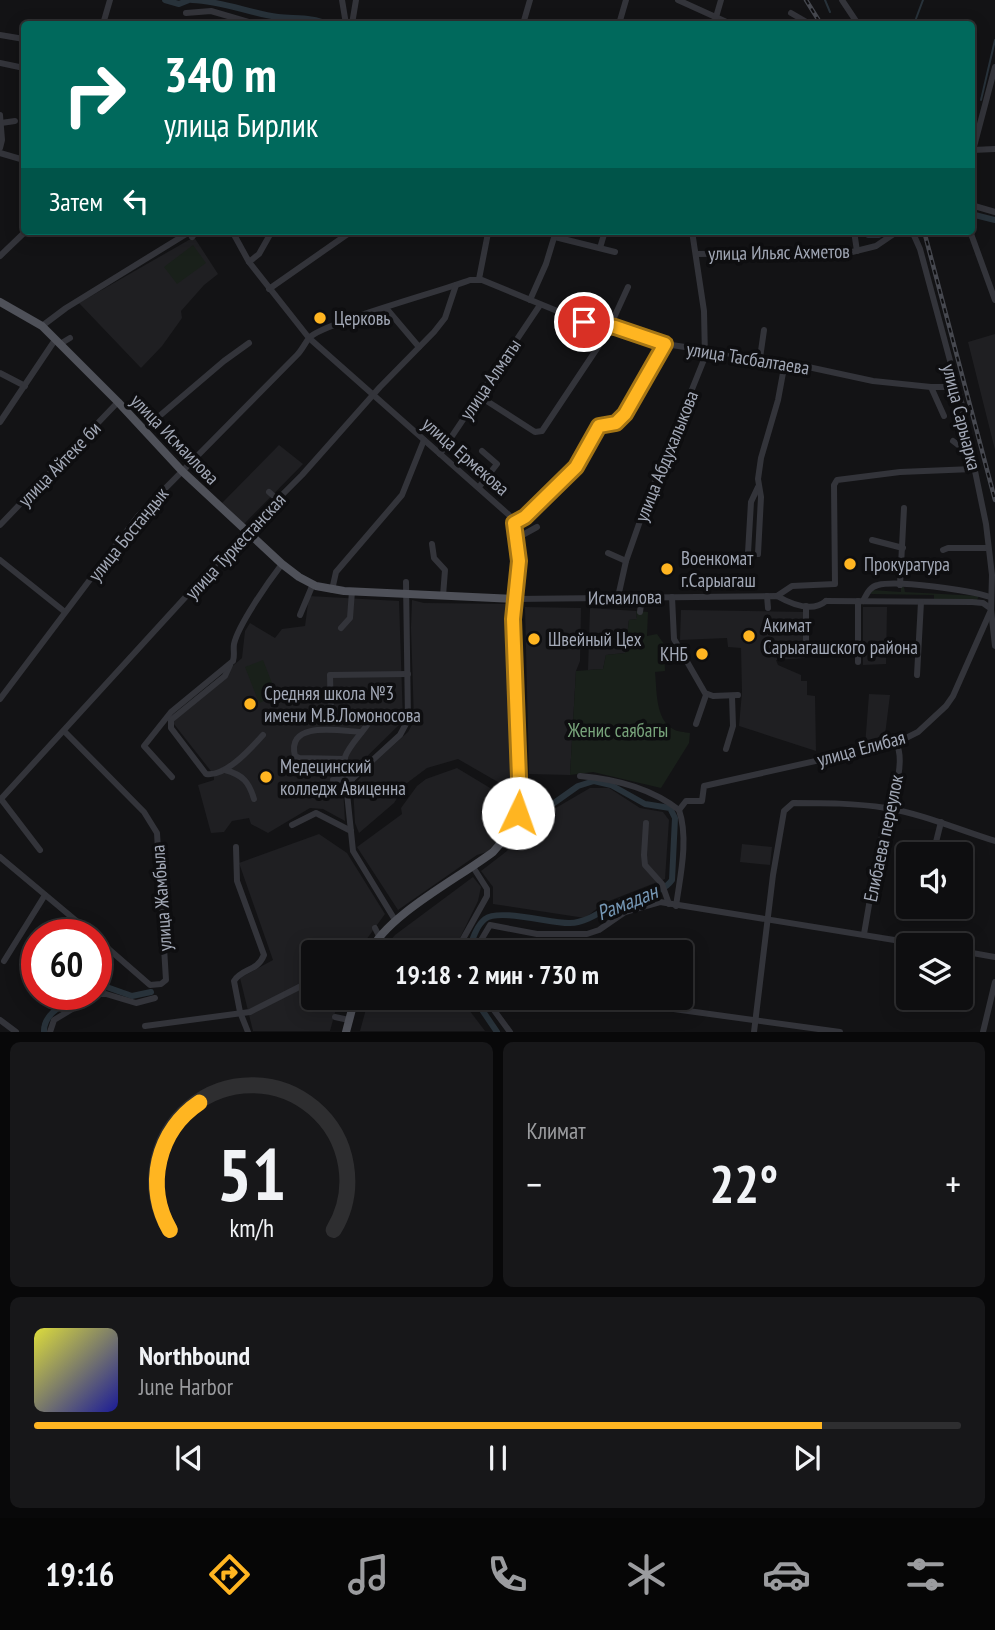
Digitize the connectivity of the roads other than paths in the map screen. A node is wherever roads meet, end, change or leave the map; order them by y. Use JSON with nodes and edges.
{"nodes":[{"id":1,"x":110,"y":0,"type":"edge"},
{"id":2,"x":342,"y":0,"type":"edge"},
{"id":3,"x":356,"y":0,"type":"edge"},
{"id":4,"x":530,"y":0,"type":"edge"},
{"id":5,"x":626,"y":0,"type":"edge"},
{"id":6,"x":678,"y":0,"type":"edge"},
{"id":7,"x":721,"y":0,"type":"edge"},
{"id":8,"x":842,"y":0,"type":"edge"},
{"id":9,"x":186,"y":13,"type":"dead end"},
{"id":10,"x":792,"y":13,"type":"dead end"},
{"id":11,"x":104,"y":21,"type":"edge"},
{"id":12,"x":246,"y":21,"type":"edge"},
{"id":13,"x":346,"y":21,"type":"edge"},
{"id":14,"x":352,"y":21,"type":"edge"},
{"id":15,"x":524,"y":21,"type":"edge"},
{"id":16,"x":620,"y":21,"type":"edge"},
{"id":17,"x":715,"y":21,"type":"edge"},
{"id":18,"x":805,"y":21,"type":"edge"},
{"id":19,"x":856,"y":21,"type":"edge"},
{"id":20,"x":0,"y":35,"type":"edge"},
{"id":21,"x":21,"y":38,"type":"edge"},
{"id":22,"x":0,"y":63,"type":"edge"},
{"id":23,"x":21,"y":67,"type":"edge"},
{"id":24,"x":995,"y":67,"type":"edge"},
{"id":25,"x":1,"y":119,"type":"edge"},
{"id":26,"x":15,"y":121,"type":"dead end"},
{"id":27,"x":975,"y":144,"type":"edge"},
{"id":28,"x":995,"y":149,"type":"edge"},
{"id":29,"x":0,"y":150,"type":"edge"},
{"id":30,"x":975,"y":153,"type":"edge"},
{"id":31,"x":21,"y":159,"type":"edge"},
{"id":32,"x":975,"y":206,"type":"edge"},
{"id":33,"x":995,"y":212,"type":"edge"},
{"id":34,"x":22,"y":235,"type":"edge"},
{"id":35,"x":190,"y":235,"type":"edge"},
{"id":36,"x":234,"y":235,"type":"edge"},
{"id":37,"x":270,"y":235,"type":"edge"},
{"id":38,"x":346,"y":235,"type":"edge"},
{"id":39,"x":488,"y":235,"type":"edge"},
{"id":40,"x":555,"y":235,"type":"edge"},
{"id":41,"x":558,"y":235,"type":"edge"},
{"id":42,"x":604,"y":235,"type":"edge"},
{"id":43,"x":693,"y":235,"type":"edge"},
{"id":44,"x":855,"y":235,"type":"edge"},
{"id":45,"x":893,"y":235,"type":"edge"},
{"id":46,"x":913,"y":235,"type":"edge"},
{"id":47,"x":971,"y":235,"type":"edge"},
{"id":48,"x":600,"y":248,"type":"junction"},
{"id":49,"x":857,"y":251,"type":"junction"},
{"id":50,"x":615,"y":252,"type":"dead end"},
{"id":51,"x":696,"y":254,"type":"junction"},
{"id":52,"x":0,"y":256,"type":"edge"},
{"id":53,"x":249,"y":262,"type":"junction"},
{"id":54,"x":479,"y":279,"type":"junction"},
{"id":55,"x":456,"y":285,"type":"junction"},
{"id":56,"x":628,"y":287,"type":"dead end"},
{"id":57,"x":269,"y":289,"type":"junction"},
{"id":58,"x":530,"y":300,"type":"junction"},
{"id":59,"x":995,"y":300,"type":"edge"},
{"id":60,"x":0,"y":302,"type":"edge"},
{"id":61,"x":540,"y":305,"type":"junction"},
{"id":62,"x":386,"y":309,"type":"junction"},
{"id":63,"x":42,"y":326,"type":"junction"},
{"id":64,"x":609,"y":327,"type":"junction"},
{"id":65,"x":764,"y":330,"type":"dead end"},
{"id":66,"x":70,"y":338,"type":"dead end"},
{"id":67,"x":309,"y":338,"type":"junction"},
{"id":68,"x":58,"y":342,"type":"junction"},
{"id":69,"x":249,"y":343,"type":"dead end"},
{"id":70,"x":665,"y":344,"type":"junction"},
{"id":71,"x":419,"y":347,"type":"junction"},
{"id":72,"x":703,"y":352,"type":"junction"},
{"id":73,"x":760,"y":358,"type":"junction"},
{"id":74,"x":785,"y":362,"type":"junction"},
{"id":75,"x":0,"y":373,"type":"edge"},
{"id":76,"x":25,"y":386,"type":"junction"},
{"id":77,"x":931,"y":387,"type":"junction"},
{"id":78,"x":956,"y":387,"type":"junction"},
{"id":79,"x":373,"y":395,"type":"junction"},
{"id":80,"x":479,"y":396,"type":"junction"},
{"id":81,"x":118,"y":402,"type":"junction"},
{"id":82,"x":944,"y":416,"type":"dead end"},
{"id":83,"x":0,"y":422,"type":"edge"},
{"id":84,"x":143,"y":430,"type":"junction"},
{"id":85,"x":424,"y":440,"type":"junction"},
{"id":86,"x":953,"y":441,"type":"dead end"},
{"id":87,"x":482,"y":451,"type":"dead end"},
{"id":88,"x":440,"y":454,"type":"junction"},
{"id":89,"x":971,"y":455,"type":"junction"},
{"id":90,"x":972,"y":469,"type":"junction"},
{"id":91,"x":182,"y":471,"type":"junction"},
{"id":92,"x":479,"y":487,"type":"junction"},
{"id":93,"x":758,"y":487,"type":"junction"},
{"id":94,"x":269,"y":492,"type":"dead end"},
{"id":95,"x":277,"y":499,"type":"junction"},
{"id":96,"x":904,"y":508,"type":"dead end"},
{"id":97,"x":514,"y":523,"type":"junction"},
{"id":98,"x":0,"y":525,"type":"edge"},
{"id":99,"x":749,"y":526,"type":"junction"},
{"id":100,"x":760,"y":526,"type":"junction"},
{"id":101,"x":537,"y":527,"type":"dead end"},
{"id":102,"x":245,"y":532,"type":"junction"},
{"id":103,"x":517,"y":538,"type":"junction"},
{"id":104,"x":872,"y":540,"type":"dead end"},
{"id":105,"x":432,"y":544,"type":"dead end"},
{"id":106,"x":903,"y":548,"type":"junction"},
{"id":107,"x":988,"y":548,"type":"junction"},
{"id":108,"x":943,"y":550,"type":"dead end"},
{"id":109,"x":608,"y":553,"type":"dead end"},
{"id":110,"x":748,"y":553,"type":"dead end"},
{"id":111,"x":758,"y":554,"type":"dead end"},
{"id":112,"x":0,"y":559,"type":"edge"},
{"id":113,"x":626,"y":561,"type":"junction"},
{"id":114,"x":282,"y":564,"type":"junction"},
{"id":115,"x":406,"y":582,"type":"dead end"},
{"id":116,"x":313,"y":584,"type":"junction"},
{"id":117,"x":820,"y":585,"type":"junction"},
{"id":118,"x":900,"y":585,"type":"junction"},
{"id":119,"x":792,"y":586,"type":"junction"},
{"id":120,"x":332,"y":590,"type":"junction"},
{"id":121,"x":352,"y":591,"type":"junction"},
{"id":122,"x":405,"y":595,"type":"junction"},
{"id":123,"x":443,"y":596,"type":"junction"},
{"id":124,"x":767,"y":596,"type":"junction"},
{"id":125,"x":777,"y":596,"type":"junction"},
{"id":126,"x":618,"y":597,"type":"junction"},
{"id":127,"x":642,"y":597,"type":"junction"},
{"id":128,"x":672,"y":597,"type":"junction"},
{"id":129,"x":990,"y":597,"type":"junction"},
{"id":130,"x":515,"y":599,"type":"junction"},
{"id":131,"x":826,"y":601,"type":"junction"},
{"id":132,"x":861,"y":601,"type":"junction"},
{"id":133,"x":921,"y":602,"type":"junction"},
{"id":134,"x":793,"y":605,"type":"junction"},
{"id":135,"x":806,"y":606,"type":"junction"},
{"id":136,"x":768,"y":608,"type":"dead end"},
{"id":137,"x":989,"y":608,"type":"junction"},
{"id":138,"x":65,"y":612,"type":"junction"},
{"id":139,"x":640,"y":612,"type":"dead end"},
{"id":140,"x":300,"y":615,"type":"dead end"},
{"id":141,"x":341,"y":628,"type":"dead end"},
{"id":142,"x":995,"y":646,"type":"edge"},
{"id":143,"x":806,"y":653,"type":"dead end"},
{"id":144,"x":858,"y":662,"type":"dead end"},
{"id":145,"x":230,"y":663,"type":"junction"},
{"id":146,"x":408,"y":674,"type":"junction"},
{"id":147,"x":917,"y":675,"type":"dead end"},
{"id":148,"x":706,"y":695,"type":"junction"},
{"id":149,"x":0,"y":699,"type":"edge"},
{"id":150,"x":373,"y":712,"type":"dead end"},
{"id":151,"x":331,"y":717,"type":"dead end"},
{"id":152,"x":695,"y":724,"type":"dead end"},
{"id":153,"x":64,"y":731,"type":"junction"},
{"id":154,"x":361,"y":732,"type":"junction"},
{"id":155,"x":263,"y":735,"type":"dead end"},
{"id":156,"x":896,"y":743,"type":"junction"},
{"id":157,"x":726,"y":748,"type":"dead end"},
{"id":158,"x":345,"y":759,"type":"junction"},
{"id":159,"x":225,"y":770,"type":"junction"},
{"id":160,"x":172,"y":776,"type":"dead end"},
{"id":161,"x":580,"y":776,"type":"dead end"},
{"id":162,"x":358,"y":777,"type":"junction"},
{"id":163,"x":333,"y":780,"type":"dead end"},
{"id":164,"x":254,"y":799,"type":"dead end"},
{"id":165,"x":0,"y":800,"type":"edge"},
{"id":166,"x":890,"y":809,"type":"junction"},
{"id":167,"x":679,"y":810,"type":"junction"},
{"id":168,"x":941,"y":822,"type":"junction"},
{"id":169,"x":646,"y":823,"type":"dead end"},
{"id":170,"x":292,"y":825,"type":"dead end"},
{"id":171,"x":351,"y":831,"type":"junction"},
{"id":172,"x":995,"y":841,"type":"edge"},
{"id":173,"x":936,"y":842,"type":"edge"},
{"id":174,"x":236,"y":847,"type":"dead end"},
{"id":175,"x":40,"y":850,"type":"dead end"},
{"id":176,"x":1,"y":859,"type":"edge"},
{"id":177,"x":473,"y":867,"type":"junction"},
{"id":178,"x":45,"y":895,"type":"junction"},
{"id":179,"x":673,"y":905,"type":"junction"},
{"id":180,"x":74,"y":919,"type":"edge"},
{"id":181,"x":395,"y":920,"type":"junction"},
{"id":182,"x":769,"y":920,"type":"junction"},
{"id":183,"x":864,"y":934,"type":"junction"},
{"id":184,"x":374,"y":940,"type":"edge"},
{"id":185,"x":463,"y":940,"type":"edge"},
{"id":186,"x":481,"y":940,"type":"edge"},
{"id":187,"x":896,"y":940,"type":"edge"},
{"id":188,"x":112,"y":952,"type":"edge"},
{"id":189,"x":973,"y":953,"type":"edge"},
{"id":190,"x":995,"y":957,"type":"edge"},
{"id":191,"x":4,"y":961,"type":"dead end"},
{"id":192,"x":995,"y":982,"type":"edge"},
{"id":193,"x":301,"y":986,"type":"edge"},
{"id":194,"x":155,"y":998,"type":"dead end"},
{"id":195,"x":352,"y":1010,"type":"edge"},
{"id":196,"x":494,"y":1010,"type":"edge"},
{"id":197,"x":686,"y":1010,"type":"edge"},
{"id":198,"x":240,"y":1012,"type":"junction"},
{"id":199,"x":335,"y":1017,"type":"dead end"},
{"id":200,"x":755,"y":1019,"type":"junction"},
{"id":201,"x":0,"y":1020,"type":"edge"},
{"id":202,"x":349,"y":1020,"type":"junction"},
{"id":203,"x":145,"y":1026,"type":"dead end"},
{"id":204,"x":16,"y":1031,"type":"edge"},
{"id":205,"x":50,"y":1031,"type":"edge"},
{"id":206,"x":248,"y":1031,"type":"edge"},
{"id":207,"x":346,"y":1031,"type":"edge"},
{"id":208,"x":510,"y":1031,"type":"edge"},
{"id":209,"x":754,"y":1031,"type":"edge"},
{"id":210,"x":840,"y":1031,"type":"edge"},
{"id":211,"x":984,"y":1031,"type":"edge"}],
"edges":[{"from":1,"to":11,"type":"street"},
{"from":2,"to":13,"type":"street"},
{"from":3,"to":14,"type":"street"},
{"from":4,"to":15,"type":"street"},
{"from":5,"to":16,"type":"street"},
{"from":6,"to":17,"type":"street"},
{"from":7,"to":17,"type":"street"},
{"from":8,"to":19,"type":"street"},
{"from":9,"to":12,"type":"street"},
{"from":10,"to":18,"type":"street"},
{"from":20,"to":21,"type":"street"},
{"from":22,"to":23,"type":"street"},
{"from":24,"to":27,"type":"street"},
{"from":25,"to":26,"type":"street"},
{"from":25,"to":29,"type":"street"},
{"from":28,"to":30,"type":"street"},
{"from":29,"to":31,"type":"street"},
{"from":32,"to":33,"type":"street"},
{"from":34,"to":52,"type":"street"},
{"from":35,"to":63,"type":"street"},
{"from":36,"to":53,"type":"street","name":"улица Ермекова"},
{"from":37,"to":53,"type":"street"},
{"from":38,"to":57,"type":"street"},
{"from":39,"to":54,"type":"street"},
{"from":40,"to":58,"type":"street"},
{"from":41,"to":48,"type":"street"},
{"from":42,"to":48,"type":"street"},
{"from":43,"to":51,"type":"street","name":"улица Абдухалыкова"},
{"from":44,"to":49,"type":"street"},
{"from":45,"to":49,"type":"street","name":"улица Ильяс Ахметов"},
{"from":46,"to":78,"type":"street","name":"улица Сарыарка"},
{"from":47,"to":59,"type":"street"},
{"from":48,"to":50,"type":"street"},
{"from":49,"to":51,"type":"street","name":"улица Ильяс Ахметов"},
{"from":51,"to":72,"type":"street","name":"улица Абдухалыкова"},
{"from":53,"to":57,"type":"street","name":"улица Ермекова"},
{"from":54,"to":55,"type":"street"},
{"from":54,"to":58,"type":"street","name":"улица Тасбалтаева"},
{"from":55,"to":62,"type":"street"},
{"from":55,"to":71,"type":"street","name":"улица Туркестанская"},
{"from":56,"to":64,"type":"street"},
{"from":57,"to":67,"type":"street","name":"улица Ермекова"},
{"from":58,"to":61,"type":"street","name":"улица Тасбалтаева"},
{"from":60,"to":63,"type":"main road","name":"улица Исмаилова"},
{"from":61,"to":64,"type":"street","name":"улица Тасбалтаева"},
{"from":61,"to":80,"type":"street","name":"улица Алматы"},
{"from":62,"to":67,"type":"street"},
{"from":62,"to":71,"type":"street"},
{"from":63,"to":68,"type":"main road","name":"улица Исмаилова"},
{"from":64,"to":70,"type":"street","name":"улица Тасбалтаева"},
{"from":64,"to":80,"type":"street"},
{"from":65,"to":73,"type":"street"},
{"from":66,"to":68,"type":"street"},
{"from":67,"to":79,"type":"street","name":"улица Ермекова"},
{"from":67,"to":91,"type":"street","name":"улица Бостандык"},
{"from":68,"to":76,"type":"street"},
{"from":68,"to":81,"type":"main road","name":"улица Исмаилова"},
{"from":69,"to":84,"type":"street"},
{"from":70,"to":72,"type":"street","name":"улица Тасбалтаева"},
{"from":70,"to":97,"type":"street"},
{"from":71,"to":79,"type":"street","name":"улица Туркестанская"},
{"from":72,"to":73,"type":"street","name":"улица Тасбалтаева"},
{"from":72,"to":113,"type":"street","name":"улица Абдухалыкова"},
{"from":73,"to":74,"type":"street","name":"улица Тасбалтаева"},
{"from":74,"to":77,"type":"street","name":"улица Тасбалтаева"},
{"from":74,"to":93,"type":"street"},
{"from":75,"to":76,"type":"street"},
{"from":76,"to":83,"type":"street"},
{"from":77,"to":78,"type":"street","name":"улица Тасбалтаева"},
{"from":77,"to":82,"type":"street"},
{"from":78,"to":89,"type":"street","name":"улица Сарыарка"},
{"from":79,"to":85,"type":"street","name":"улица Ермекова"},
{"from":79,"to":95,"type":"street","name":"улица Туркестанская"},
{"from":80,"to":88,"type":"street","name":"улица Алматы"},
{"from":81,"to":84,"type":"main road","name":"улица Исмаилова"},
{"from":81,"to":98,"type":"street","name":"улица Айтеке би"},
{"from":84,"to":91,"type":"main road","name":"улица Исмаилова"},
{"from":85,"to":88,"type":"street","name":"улица Ермекова"},
{"from":85,"to":120,"type":"street"},
{"from":86,"to":89,"type":"street"},
{"from":87,"to":92,"type":"street"},
{"from":88,"to":92,"type":"street","name":"улица Ермекова"},
{"from":89,"to":90,"type":"street","name":"улица Сарыарка"},
{"from":90,"to":107,"type":"street","name":"улица Сарыарка"},
{"from":90,"to":117,"type":"street"},
{"from":91,"to":102,"type":"main road","name":"улица Исмаилова"},
{"from":91,"to":138,"type":"street","name":"улица Бостандык"},
{"from":92,"to":97,"type":"street","name":"улица Ермекова"},
{"from":93,"to":99,"type":"street"},
{"from":93,"to":100,"type":"street"},
{"from":94,"to":95,"type":"street"},
{"from":95,"to":102,"type":"street","name":"улица Туркестанская"},
{"from":96,"to":106,"type":"street"},
{"from":97,"to":103,"type":"street","name":"улица Ермекова"},
{"from":99,"to":100,"type":"street"},
{"from":99,"to":110,"type":"street"},
{"from":100,"to":111,"type":"street"},
{"from":101,"to":103,"type":"street"},
{"from":102,"to":114,"type":"main road","name":"улица Исмаилова"},
{"from":102,"to":153,"type":"street","name":"улица Туркестанская"},
{"from":103,"to":130,"type":"street","name":"улица Ермекова"},
{"from":104,"to":106,"type":"street"},
{"from":105,"to":123,"type":"street"},
{"from":106,"to":118,"type":"street"},
{"from":107,"to":108,"type":"street"},
{"from":107,"to":129,"type":"street","name":"улица Сарыарка"},
{"from":109,"to":113,"type":"street"},
{"from":112,"to":138,"type":"street"},
{"from":113,"to":126,"type":"street","name":"улица Абдухалыкова"},
{"from":114,"to":116,"type":"main road","name":"улица Исмаилова"},
{"from":114,"to":145,"type":"street"},
{"from":115,"to":122,"type":"street"},
{"from":116,"to":120,"type":"main road","name":"улица Исмаилова"},
{"from":116,"to":140,"type":"street"},
{"from":117,"to":119,"type":"street"},
{"from":117,"to":131,"type":"street"},
{"from":118,"to":129,"type":"street"},
{"from":118,"to":132,"type":"street"},
{"from":119,"to":125,"type":"street"},
{"from":119,"to":134,"type":"street"},
{"from":120,"to":121,"type":"main road","name":"улица Исмаилова"},
{"from":121,"to":122,"type":"main road","name":"улица Исмаилова"},
{"from":121,"to":141,"type":"street"},
{"from":122,"to":123,"type":"main road","name":"улица Исмаилова"},
{"from":122,"to":146,"type":"street"},
{"from":123,"to":130,"type":"main road","name":"улица Исмаилова"},
{"from":124,"to":125,"type":"street","name":"Исмаилова"},
{"from":124,"to":128,"type":"street","name":"Исмаилова"},
{"from":124,"to":136,"type":"street"},
{"from":125,"to":134,"type":"street","name":"Исмаилова"},
{"from":126,"to":127,"type":"street","name":"Исмаилова"},
{"from":126,"to":130,"type":"street","name":"Исмаилова"},
{"from":127,"to":128,"type":"street","name":"Исмаилова"},
{"from":127,"to":139,"type":"street"},
{"from":128,"to":148,"type":"street"},
{"from":129,"to":137,"type":"street","name":"улица Сарыарка"},
{"from":130,"to":177,"type":"main road","name":"улица Ермекова"},
{"from":131,"to":132,"type":"street"},
{"from":131,"to":135,"type":"street","name":"Исмаилова"},
{"from":132,"to":133,"type":"street"},
{"from":132,"to":144,"type":"street"},
{"from":133,"to":137,"type":"street"},
{"from":133,"to":147,"type":"street"},
{"from":134,"to":135,"type":"street","name":"Исмаилова"},
{"from":135,"to":143,"type":"street"},
{"from":137,"to":142,"type":"street","name":"улица Сарыарка"},
{"from":137,"to":156,"type":"street","name":"улица Елибая"},
{"from":138,"to":149,"type":"street","name":"улица Бостандык"},
{"from":145,"to":159,"type":"street"},
{"from":145,"to":160,"type":"street"},
{"from":146,"to":151,"type":"street"},
{"from":146,"to":162,"type":"street"},
{"from":148,"to":152,"type":"street"},
{"from":148,"to":157,"type":"street"},
{"from":150,"to":154,"type":"street"},
{"from":153,"to":165,"type":"street","name":"улица Туркестанская"},
{"from":153,"to":188,"type":"street","name":"улица Жамбыла"},
{"from":154,"to":158,"type":"street"},
{"from":154,"to":158,"type":"street"},
{"from":155,"to":159,"type":"street"},
{"from":156,"to":166,"type":"street","name":"Елибаева переулок"},
{"from":156,"to":167,"type":"street","name":"улица Елибая"},
{"from":158,"to":162,"type":"street"},
{"from":159,"to":164,"type":"street"},
{"from":161,"to":167,"type":"street"},
{"from":162,"to":163,"type":"street"},
{"from":162,"to":171,"type":"street"},
{"from":165,"to":175,"type":"street","name":"улица Туркестанская"},
{"from":166,"to":168,"type":"street"},
{"from":166,"to":182,"type":"street"},
{"from":166,"to":183,"type":"street","name":"Елибаева переулок"},
{"from":167,"to":179,"type":"street"},
{"from":168,"to":172,"type":"street"},
{"from":168,"to":173,"type":"street"},
{"from":169,"to":179,"type":"street"},
{"from":170,"to":171,"type":"street"},
{"from":171,"to":181,"type":"street"},
{"from":174,"to":198,"type":"street"},
{"from":176,"to":178,"type":"street"},
{"from":177,"to":181,"type":"main road","name":"улица Ермекова"},
{"from":177,"to":185,"type":"street"},
{"from":178,"to":180,"type":"street"},
{"from":178,"to":191,"type":"street"},
{"from":179,"to":182,"type":"street"},
{"from":179,"to":186,"type":"street"},
{"from":181,"to":184,"type":"main road","name":"улица Ермекова"},
{"from":182,"to":183,"type":"street"},
{"from":182,"to":200,"type":"street"},
{"from":183,"to":187,"type":"street"},
{"from":189,"to":190,"type":"street"},
{"from":192,"to":211,"type":"street"},
{"from":193,"to":198,"type":"street"},
{"from":194,"to":205,"type":"street"},
{"from":195,"to":202,"type":"main road"},
{"from":196,"to":208,"type":"street"},
{"from":197,"to":200,"type":"street"},
{"from":198,"to":203,"type":"street"},
{"from":198,"to":206,"type":"street"},
{"from":199,"to":202,"type":"street"},
{"from":200,"to":209,"type":"street"},
{"from":200,"to":210,"type":"street"},
{"from":201,"to":204,"type":"street"},
{"from":202,"to":207,"type":"main road"}]}
